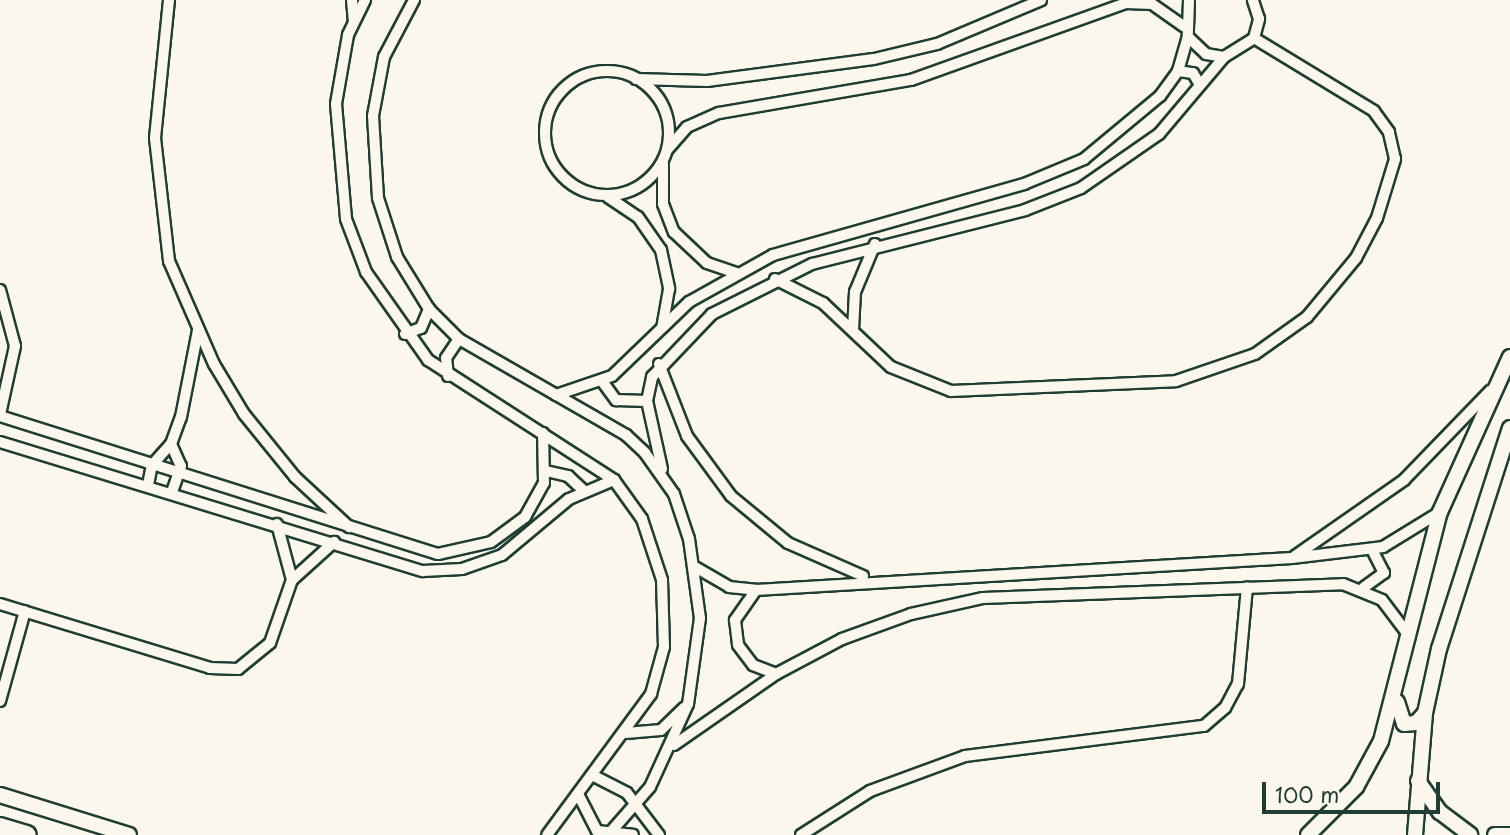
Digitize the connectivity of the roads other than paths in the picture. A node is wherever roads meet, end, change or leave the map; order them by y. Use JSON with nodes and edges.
{"nodes":[{"id":1,"x":169,"y":0,"type":"edge"},
{"id":2,"x":352,"y":0,"type":"edge"},
{"id":3,"x":365,"y":0,"type":"edge"},
{"id":4,"x":414,"y":0,"type":"edge"},
{"id":5,"x":1041,"y":0,"type":"edge"},
{"id":6,"x":1189,"y":0,"type":"edge"},
{"id":7,"x":1253,"y":0,"type":"edge"},
{"id":8,"x":1260,"y":0,"type":"edge"},
{"id":9,"x":1258,"y":12,"type":"junction"},
{"id":10,"x":354,"y":21,"type":"junction"},
{"id":11,"x":1186,"y":31,"type":"junction"},
{"id":12,"x":1254,"y":38,"type":"junction"},
{"id":13,"x":1224,"y":57,"type":"junction"},
{"id":14,"x":1178,"y":71,"type":"junction"},
{"id":15,"x":636,"y":79,"type":"junction"},
{"id":16,"x":1200,"y":85,"type":"junction"},
{"id":17,"x":665,"y":154,"type":"junction"},
{"id":18,"x":606,"y":195,"type":"junction"},
{"id":19,"x":875,"y":244,"type":"junction"},
{"id":20,"x":736,"y":274,"type":"junction"},
{"id":21,"x":775,"y":279,"type":"junction"},
{"id":22,"x":0,"y":290,"type":"edge"},
{"id":23,"x":429,"y":309,"type":"junction"},
{"id":24,"x":662,"y":329,"type":"junction"},
{"id":25,"x":198,"y":330,"type":"junction"},
{"id":26,"x":853,"y":330,"type":"junction"},
{"id":27,"x":405,"y":334,"type":"junction"},
{"id":28,"x":459,"y":339,"type":"junction"},
{"id":29,"x":1510,"y":357,"type":"edge"},
{"id":30,"x":660,"y":363,"type":"junction"},
{"id":31,"x":448,"y":376,"type":"junction"},
{"id":32,"x":1499,"y":380,"type":"junction"},
{"id":33,"x":601,"y":381,"type":"junction"},
{"id":34,"x":556,"y":395,"type":"junction"},
{"id":35,"x":646,"y":401,"type":"junction"},
{"id":36,"x":0,"y":415,"type":"edge"},
{"id":37,"x":1510,"y":428,"type":"edge"},
{"id":38,"x":543,"y":433,"type":"junction"},
{"id":39,"x":0,"y":442,"type":"edge"},
{"id":40,"x":171,"y":444,"type":"junction"},
{"id":41,"x":152,"y":465,"type":"junction"},
{"id":42,"x":546,"y":471,"type":"junction"},
{"id":43,"x":181,"y":474,"type":"junction"},
{"id":44,"x":665,"y":477,"type":"junction"},
{"id":45,"x":614,"y":480,"type":"junction"},
{"id":46,"x":148,"y":485,"type":"junction"},
{"id":47,"x":583,"y":491,"type":"junction"},
{"id":48,"x":172,"y":492,"type":"junction"},
{"id":49,"x":1440,"y":512,"type":"junction"},
{"id":50,"x":277,"y":524,"type":"junction"},
{"id":51,"x":354,"y":531,"type":"junction"},
{"id":52,"x":334,"y":542,"type":"junction"},
{"id":53,"x":1372,"y":549,"type":"junction"},
{"id":54,"x":1292,"y":558,"type":"junction"},
{"id":55,"x":695,"y":567,"type":"junction"},
{"id":56,"x":873,"y":578,"type":"junction"},
{"id":57,"x":292,"y":580,"type":"junction"},
{"id":58,"x":1247,"y":587,"type":"junction"},
{"id":59,"x":1363,"y":588,"type":"junction"},
{"id":60,"x":756,"y":590,"type":"junction"},
{"id":61,"x":0,"y":604,"type":"edge"},
{"id":62,"x":25,"y":611,"type":"junction"},
{"id":63,"x":1410,"y":638,"type":"junction"},
{"id":64,"x":776,"y":674,"type":"junction"},
{"id":65,"x":1397,"y":694,"type":"junction"},
{"id":66,"x":0,"y":701,"type":"edge"},
{"id":67,"x":688,"y":704,"type":"junction"},
{"id":68,"x":1425,"y":713,"type":"junction"},
{"id":69,"x":626,"y":733,"type":"junction"},
{"id":70,"x":674,"y":745,"type":"junction"},
{"id":71,"x":592,"y":775,"type":"junction"},
{"id":72,"x":1418,"y":780,"type":"junction"},
{"id":73,"x":3,"y":794,"type":"edge"},
{"id":74,"x":578,"y":794,"type":"junction"},
{"id":75,"x":637,"y":805,"type":"junction"},
{"id":76,"x":0,"y":827,"type":"edge"},
{"id":77,"x":609,"y":834,"type":"edge"},
{"id":78,"x":27,"y":835,"type":"edge"},
{"id":79,"x":129,"y":835,"type":"edge"},
{"id":80,"x":547,"y":835,"type":"edge"},
{"id":81,"x":633,"y":835,"type":"edge"},
{"id":82,"x":659,"y":835,"type":"edge"},
{"id":83,"x":801,"y":835,"type":"edge"},
{"id":84,"x":1308,"y":835,"type":"edge"},
{"id":85,"x":1416,"y":835,"type":"edge"},
{"id":86,"x":1470,"y":835,"type":"edge"},
{"id":87,"x":1494,"y":835,"type":"edge"},
{"id":88,"x":1510,"y":835,"type":"edge"}],
"edges":[{"from":1,"to":25,"type":"street"},
{"from":2,"to":10,"type":"street"},
{"from":3,"to":10,"type":"street"},
{"from":4,"to":23,"type":"street"},
{"from":5,"to":15,"type":"street"},
{"from":6,"to":11,"type":"street"},
{"from":7,"to":9,"type":"street"},
{"from":8,"to":9,"type":"street"},
{"from":9,"to":12,"type":"street"},
{"from":10,"to":27,"type":"street"},
{"from":11,"to":13,"type":"street"},
{"from":11,"to":14,"type":"street"},
{"from":11,"to":17,"type":"street"},
{"from":12,"to":13,"type":"street"},
{"from":12,"to":26,"type":"street"},
{"from":13,"to":16,"type":"street"},
{"from":14,"to":16,"type":"street"},
{"from":14,"to":20,"type":"street"},
{"from":15,"to":17,"type":"street"},
{"from":15,"to":18,"type":"street"},
{"from":16,"to":19,"type":"street"},
{"from":17,"to":18,"type":"street"},
{"from":17,"to":20,"type":"street"},
{"from":18,"to":24,"type":"street"},
{"from":19,"to":21,"type":"street"},
{"from":19,"to":26,"type":"street"},
{"from":20,"to":24,"type":"street"},
{"from":21,"to":26,"type":"street"},
{"from":21,"to":30,"type":"street"},
{"from":22,"to":36,"type":"street"},
{"from":23,"to":27,"type":"street"},
{"from":23,"to":28,"type":"street"},
{"from":24,"to":33,"type":"street"},
{"from":25,"to":40,"type":"street"},
{"from":25,"to":51,"type":"street"},
{"from":27,"to":31,"type":"street"},
{"from":28,"to":31,"type":"street"},
{"from":28,"to":34,"type":"street"},
{"from":29,"to":32,"type":"street"},
{"from":30,"to":35,"type":"street"},
{"from":30,"to":56,"type":"street"},
{"from":31,"to":38,"type":"street"},
{"from":32,"to":49,"type":"street"},
{"from":32,"to":54,"type":"street"},
{"from":33,"to":34,"type":"street"},
{"from":33,"to":35,"type":"street"},
{"from":34,"to":44,"type":"street"},
{"from":35,"to":44,"type":"street"},
{"from":36,"to":41,"type":"street"},
{"from":37,"to":68,"type":"street"},
{"from":38,"to":42,"type":"street"},
{"from":38,"to":45,"type":"street"},
{"from":39,"to":46,"type":"street"},
{"from":40,"to":41,"type":"street"},
{"from":40,"to":43,"type":"street"},
{"from":41,"to":43,"type":"street"},
{"from":41,"to":46,"type":"street"},
{"from":42,"to":47,"type":"street"},
{"from":42,"to":51,"type":"street"},
{"from":43,"to":48,"type":"street"},
{"from":43,"to":51,"type":"street"},
{"from":44,"to":55,"type":"street"},
{"from":45,"to":47,"type":"street"},
{"from":45,"to":69,"type":"street"},
{"from":46,"to":48,"type":"street"},
{"from":47,"to":52,"type":"street"},
{"from":48,"to":50,"type":"street"},
{"from":49,"to":53,"type":"street"},
{"from":49,"to":63,"type":"street"},
{"from":50,"to":52,"type":"street"},
{"from":50,"to":57,"type":"street"},
{"from":52,"to":57,"type":"street"},
{"from":53,"to":54,"type":"street"},
{"from":53,"to":59,"type":"street"},
{"from":54,"to":56,"type":"street"},
{"from":55,"to":60,"type":"street"},
{"from":55,"to":67,"type":"street"},
{"from":56,"to":60,"type":"street"},
{"from":57,"to":62,"type":"street"},
{"from":58,"to":59,"type":"street"},
{"from":58,"to":64,"type":"street"},
{"from":58,"to":83,"type":"street"},
{"from":59,"to":63,"type":"street"},
{"from":60,"to":64,"type":"street"},
{"from":61,"to":62,"type":"street"},
{"from":62,"to":66,"type":"street"},
{"from":63,"to":65,"type":"street"},
{"from":64,"to":70,"type":"street"},
{"from":65,"to":68,"type":"street"},
{"from":65,"to":84,"type":"street"},
{"from":67,"to":69,"type":"street"},
{"from":67,"to":70,"type":"street"},
{"from":68,"to":72,"type":"street"},
{"from":69,"to":71,"type":"street"},
{"from":70,"to":75,"type":"street"},
{"from":71,"to":74,"type":"street"},
{"from":71,"to":75,"type":"street"},
{"from":72,"to":85,"type":"street"},
{"from":72,"to":86,"type":"street"},
{"from":73,"to":79,"type":"street"},
{"from":74,"to":77,"type":"street"},
{"from":74,"to":80,"type":"street"},
{"from":75,"to":77,"type":"street"},
{"from":75,"to":82,"type":"street"},
{"from":76,"to":78,"type":"main road"},
{"from":77,"to":81,"type":"street"},
{"from":87,"to":88,"type":"street"}]}
